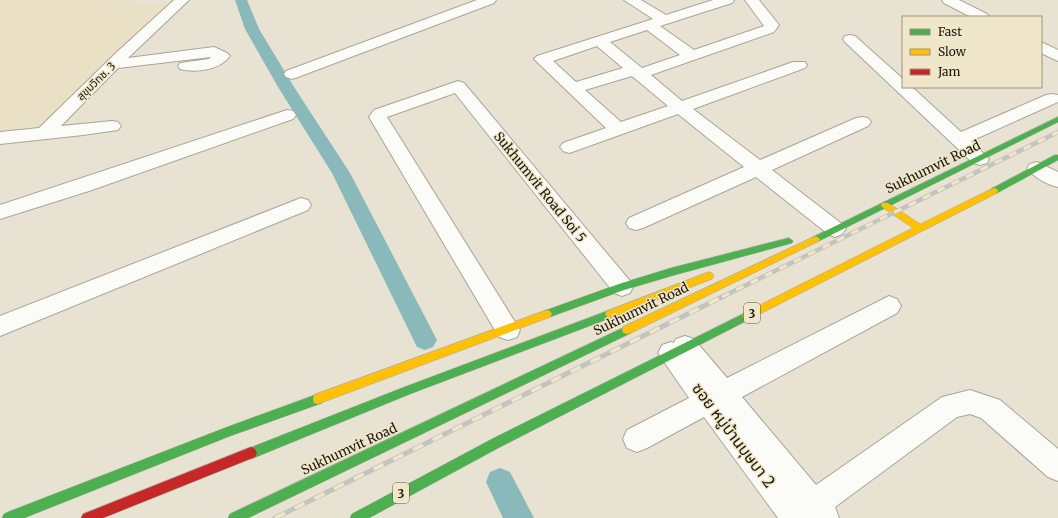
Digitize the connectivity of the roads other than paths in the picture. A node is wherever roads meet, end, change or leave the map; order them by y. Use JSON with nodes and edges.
{"nodes":[{"id":1,"x":182,"y":0,"type":"edge"},
{"id":2,"x":489,"y":0,"type":"edge"},
{"id":3,"x":631,"y":0,"type":"edge"},
{"id":4,"x":726,"y":0,"type":"edge"},
{"id":5,"x":752,"y":0,"type":"edge"},
{"id":6,"x":949,"y":0,"type":"edge"},
{"id":7,"x":980,"y":16,"type":"edge"},
{"id":8,"x":664,"y":20,"type":"junction"},
{"id":9,"x":649,"y":25,"type":"junction"},
{"id":10,"x":850,"y":39,"type":"dead end"},
{"id":11,"x":599,"y":41,"type":"junction"},
{"id":12,"x":1042,"y":48,"type":"edge"},
{"id":13,"x":692,"y":56,"type":"junction"},
{"id":14,"x":1058,"y":56,"type":"edge"},
{"id":15,"x":113,"y":64,"type":"junction"},
{"id":16,"x":799,"y":65,"type":"dead end"},
{"id":17,"x":186,"y":66,"type":"dead end"},
{"id":18,"x":637,"y":72,"type":"junction"},
{"id":19,"x":292,"y":74,"type":"dead end"},
{"id":20,"x":902,"y":79,"type":"edge"},
{"id":21,"x":573,"y":88,"type":"junction"},
{"id":22,"x":910,"y":88,"type":"edge"},
{"id":23,"x":1052,"y":99,"type":"dead end"},
{"id":24,"x":681,"y":108,"type":"junction"},
{"id":25,"x":286,"y":115,"type":"dead end"},
{"id":26,"x":1058,"y":119,"type":"edge"},
{"id":27,"x":862,"y":122,"type":"dead end"},
{"id":28,"x":112,"y":126,"type":"dead end"},
{"id":29,"x":619,"y":130,"type":"junction"},
{"id":30,"x":44,"y":132,"type":"junction"},
{"id":31,"x":0,"y":138,"type":"edge"},
{"id":32,"x":959,"y":139,"type":"junction"},
{"id":33,"x":569,"y":147,"type":"dead end"},
{"id":34,"x":1058,"y":157,"type":"edge"},
{"id":35,"x":980,"y":159,"type":"junction"},
{"id":36,"x":758,"y":168,"type":"junction"},
{"id":37,"x":1037,"y":168,"type":"junction"},
{"id":38,"x":1058,"y":181,"type":"edge"},
{"id":39,"x":301,"y":205,"type":"dead end"},
{"id":40,"x":885,"y":205,"type":"junction"},
{"id":41,"x":0,"y":212,"type":"edge"},
{"id":42,"x":636,"y":223,"type":"dead end"},
{"id":43,"x":921,"y":229,"type":"junction"},
{"id":44,"x":833,"y":230,"type":"junction"},
{"id":45,"x":812,"y":241,"type":"junction"},
{"id":46,"x":745,"y":263,"type":"dead end"},
{"id":47,"x":716,"y":274,"type":"dead end"},
{"id":48,"x":622,"y":287,"type":"junction"},
{"id":49,"x":889,"y":306,"type":"dead end"},
{"id":50,"x":0,"y":326,"type":"edge"},
{"id":51,"x":508,"y":330,"type":"junction"},
{"id":52,"x":678,"y":350,"type":"junction"},
{"id":53,"x":716,"y":397,"type":"junction"},
{"id":54,"x":637,"y":439,"type":"dead end"},
{"id":55,"x":1058,"y":467,"type":"edge"},
{"id":56,"x":805,"y":515,"type":"edge"},
{"id":57,"x":8,"y":518,"type":"edge"},
{"id":58,"x":87,"y":518,"type":"edge"},
{"id":59,"x":234,"y":518,"type":"edge"},
{"id":60,"x":356,"y":518,"type":"edge"}],
"edges":[{"from":1,"to":15,"type":"street","name":"สุขุมวิทซ. 3"},
{"from":2,"to":19,"type":"street"},
{"from":3,"to":8,"type":"street"},
{"from":4,"to":8,"type":"street"},
{"from":5,"to":13,"type":"street"},
{"from":6,"to":7,"type":"street"},
{"from":8,"to":9,"type":"street"},
{"from":9,"to":11,"type":"street"},
{"from":9,"to":13,"type":"street"},
{"from":10,"to":20,"type":"street"},
{"from":11,"to":18,"type":"street"},
{"from":11,"to":21,"type":"street"},
{"from":12,"to":14,"type":"street"},
{"from":13,"to":18,"type":"street"},
{"from":15,"to":17,"type":"street"},
{"from":15,"to":30,"type":"street","name":"สุขุมวิทซ. 3"},
{"from":16,"to":24,"type":"street"},
{"from":18,"to":21,"type":"street"},
{"from":18,"to":24,"type":"street"},
{"from":21,"to":29,"type":"street"},
{"from":22,"to":32,"type":"street"},
{"from":23,"to":32,"type":"street"},
{"from":24,"to":29,"type":"street"},
{"from":24,"to":36,"type":"street"},
{"from":25,"to":41,"type":"street"},
{"from":26,"to":35,"type":"highway","name":"Sukhumvit Road"},
{"from":27,"to":36,"type":"street"},
{"from":28,"to":30,"type":"street"},
{"from":29,"to":33,"type":"street"},
{"from":30,"to":31,"type":"street"},
{"from":32,"to":35,"type":"street"},
{"from":34,"to":37,"type":"highway","number":"3"},
{"from":35,"to":40,"type":"highway","name":"Sukhumvit Road"},
{"from":36,"to":42,"type":"street"},
{"from":36,"to":44,"type":"street"},
{"from":37,"to":38,"type":"street"},
{"from":37,"to":43,"type":"highway","number":"3"},
{"from":39,"to":50,"type":"street"},
{"from":40,"to":43,"type":"highway"},
{"from":40,"to":44,"type":"highway","name":"Sukhumvit Road"},
{"from":43,"to":52,"type":"highway","number":"3"},
{"from":44,"to":45,"type":"highway","name":"Sukhumvit Road"},
{"from":44,"to":48,"type":"highway"},
{"from":45,"to":46,"type":"highway"},
{"from":45,"to":59,"type":"highway","name":"Sukhumvit Road"},
{"from":47,"to":58,"type":"highway"},
{"from":48,"to":51,"type":"highway"},
{"from":48,"to":51,"type":"street","name":"Sukhumvit Road Soi 5"},
{"from":49,"to":53,"type":"street"},
{"from":51,"to":57,"type":"highway"},
{"from":52,"to":53,"type":"street","name":"ซอย หมู่บ้านบุษบา 2"},
{"from":52,"to":60,"type":"highway","number":"3"},
{"from":53,"to":54,"type":"street"},
{"from":53,"to":56,"type":"street","name":"ซอย หมู่บ้านบุษบา 2"},
{"from":55,"to":56,"type":"street"}]}
